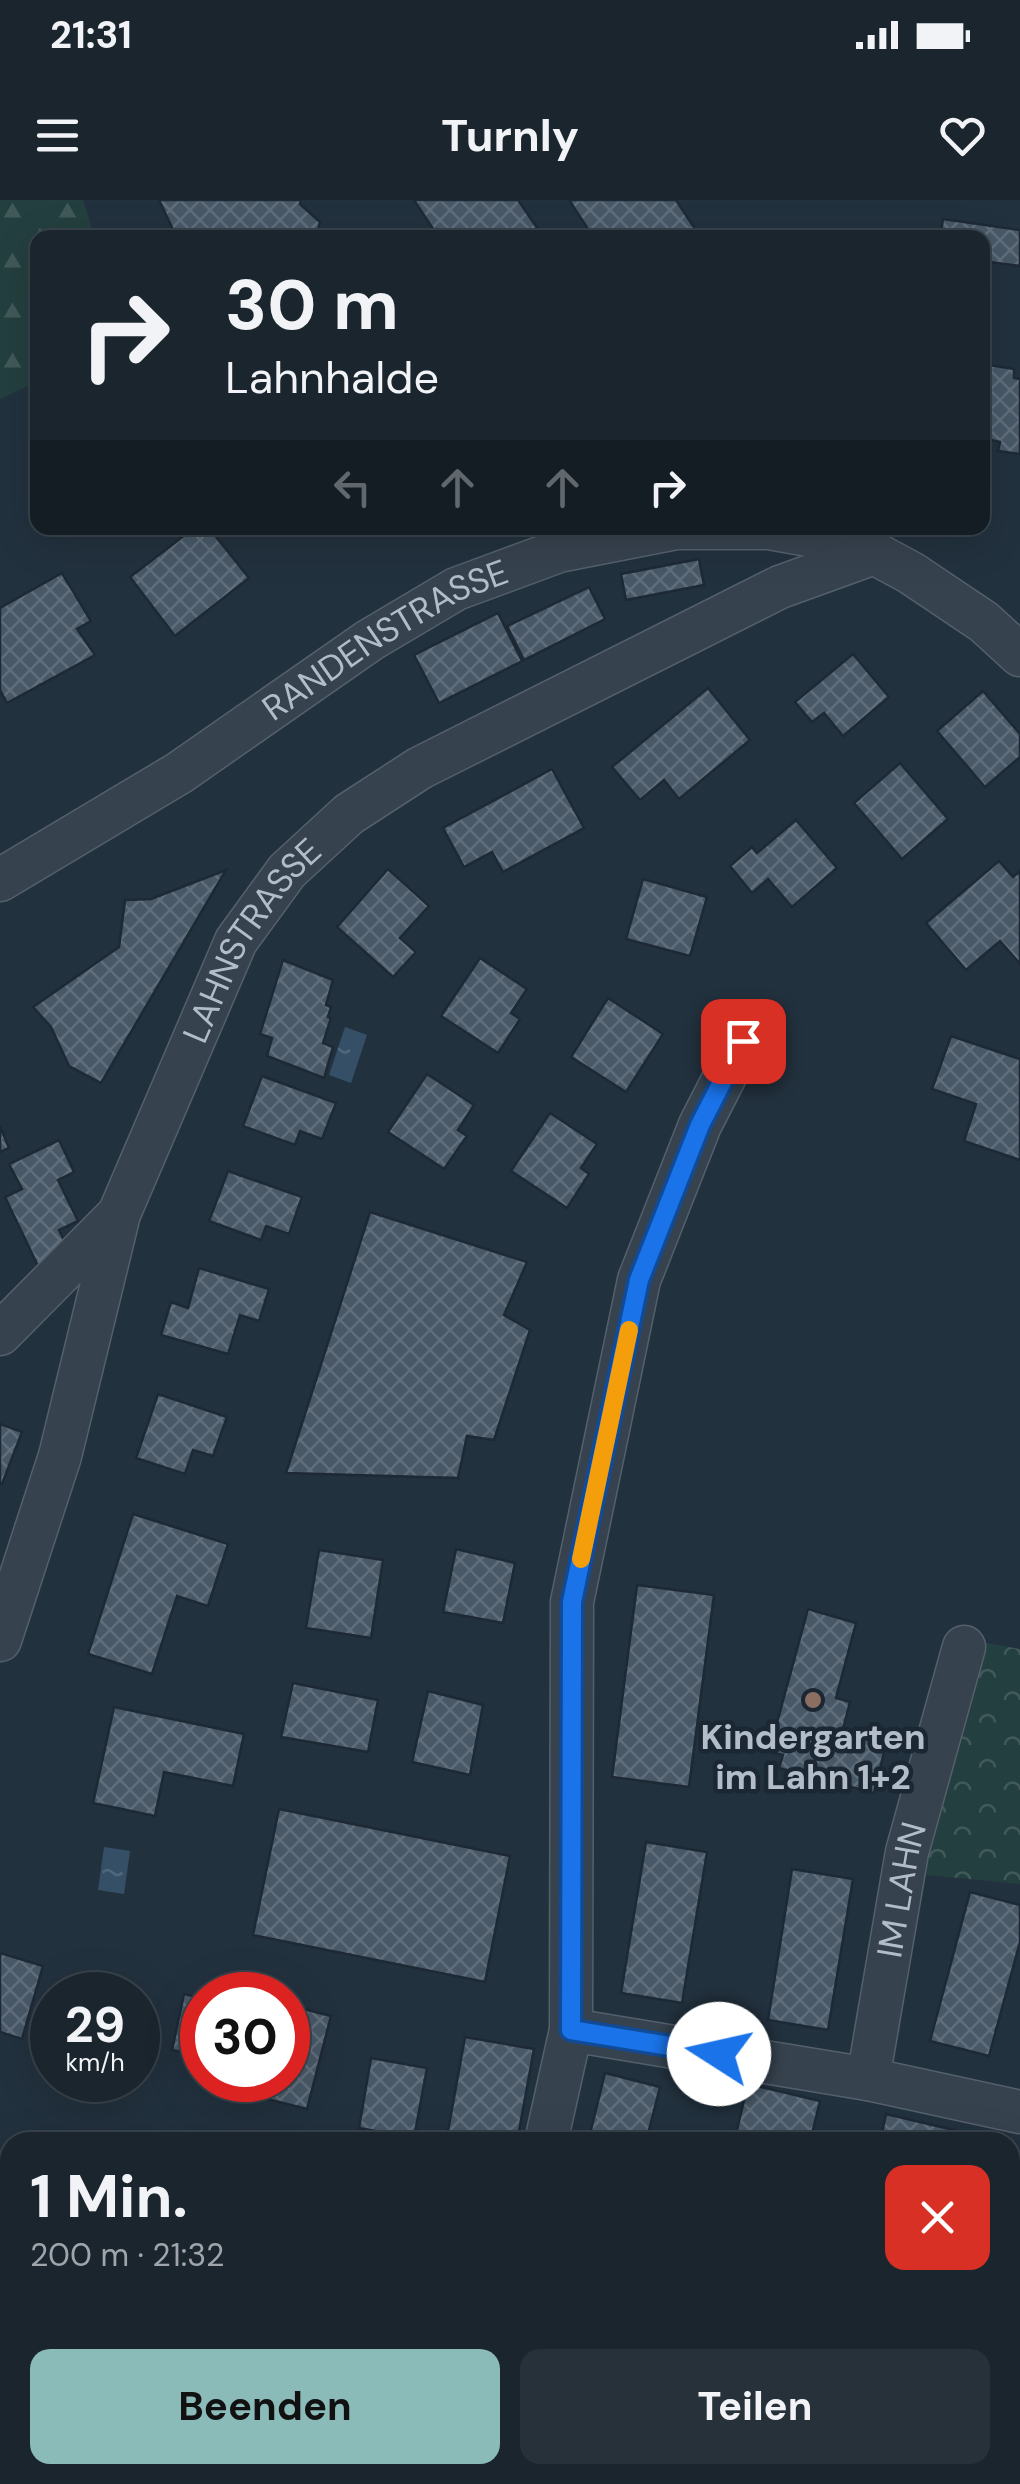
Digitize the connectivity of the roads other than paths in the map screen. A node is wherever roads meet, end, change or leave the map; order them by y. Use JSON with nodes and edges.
{"nodes":[{"id":1,"x":643,"y":535,"type":"edge"},
{"id":2,"x":809,"y":535,"type":"edge"},
{"id":3,"x":874,"y":553,"type":"junction"},
{"id":4,"x":1020,"y":655,"type":"edge"},
{"id":5,"x":0,"y":880,"type":"edge"},
{"id":6,"x":743,"y":1041,"type":"dead end"},
{"id":7,"x":119,"y":1214,"type":"junction"},
{"id":8,"x":0,"y":1334,"type":"edge"},
{"id":9,"x":0,"y":1640,"type":"edge"},
{"id":10,"x":964,"y":1648,"type":"dead end"},
{"id":11,"x":571,"y":2030,"type":"junction"},
{"id":12,"x":868,"y":2079,"type":"junction"},
{"id":13,"x":1020,"y":2112,"type":"edge"},
{"id":14,"x":548,"y":2132,"type":"edge"}],
"edges":[{"from":1,"to":5,"type":"street","name":"RANDENSTRASSE"},
{"from":2,"to":3,"type":"street","name":"RANDENSTRASSE"},
{"from":3,"to":4,"type":"street","name":"RANDENSTRASSE"},
{"from":3,"to":7,"type":"street","name":"LAHNSTRASSE"},
{"from":6,"to":11,"type":"street"},
{"from":7,"to":8,"type":"street"},
{"from":7,"to":9,"type":"street","name":"LAHNSTRASSE"},
{"from":10,"to":12,"type":"street","name":"IM LAHN"},
{"from":11,"to":12,"type":"street"},
{"from":11,"to":14,"type":"street"},
{"from":12,"to":13,"type":"street"}]}
